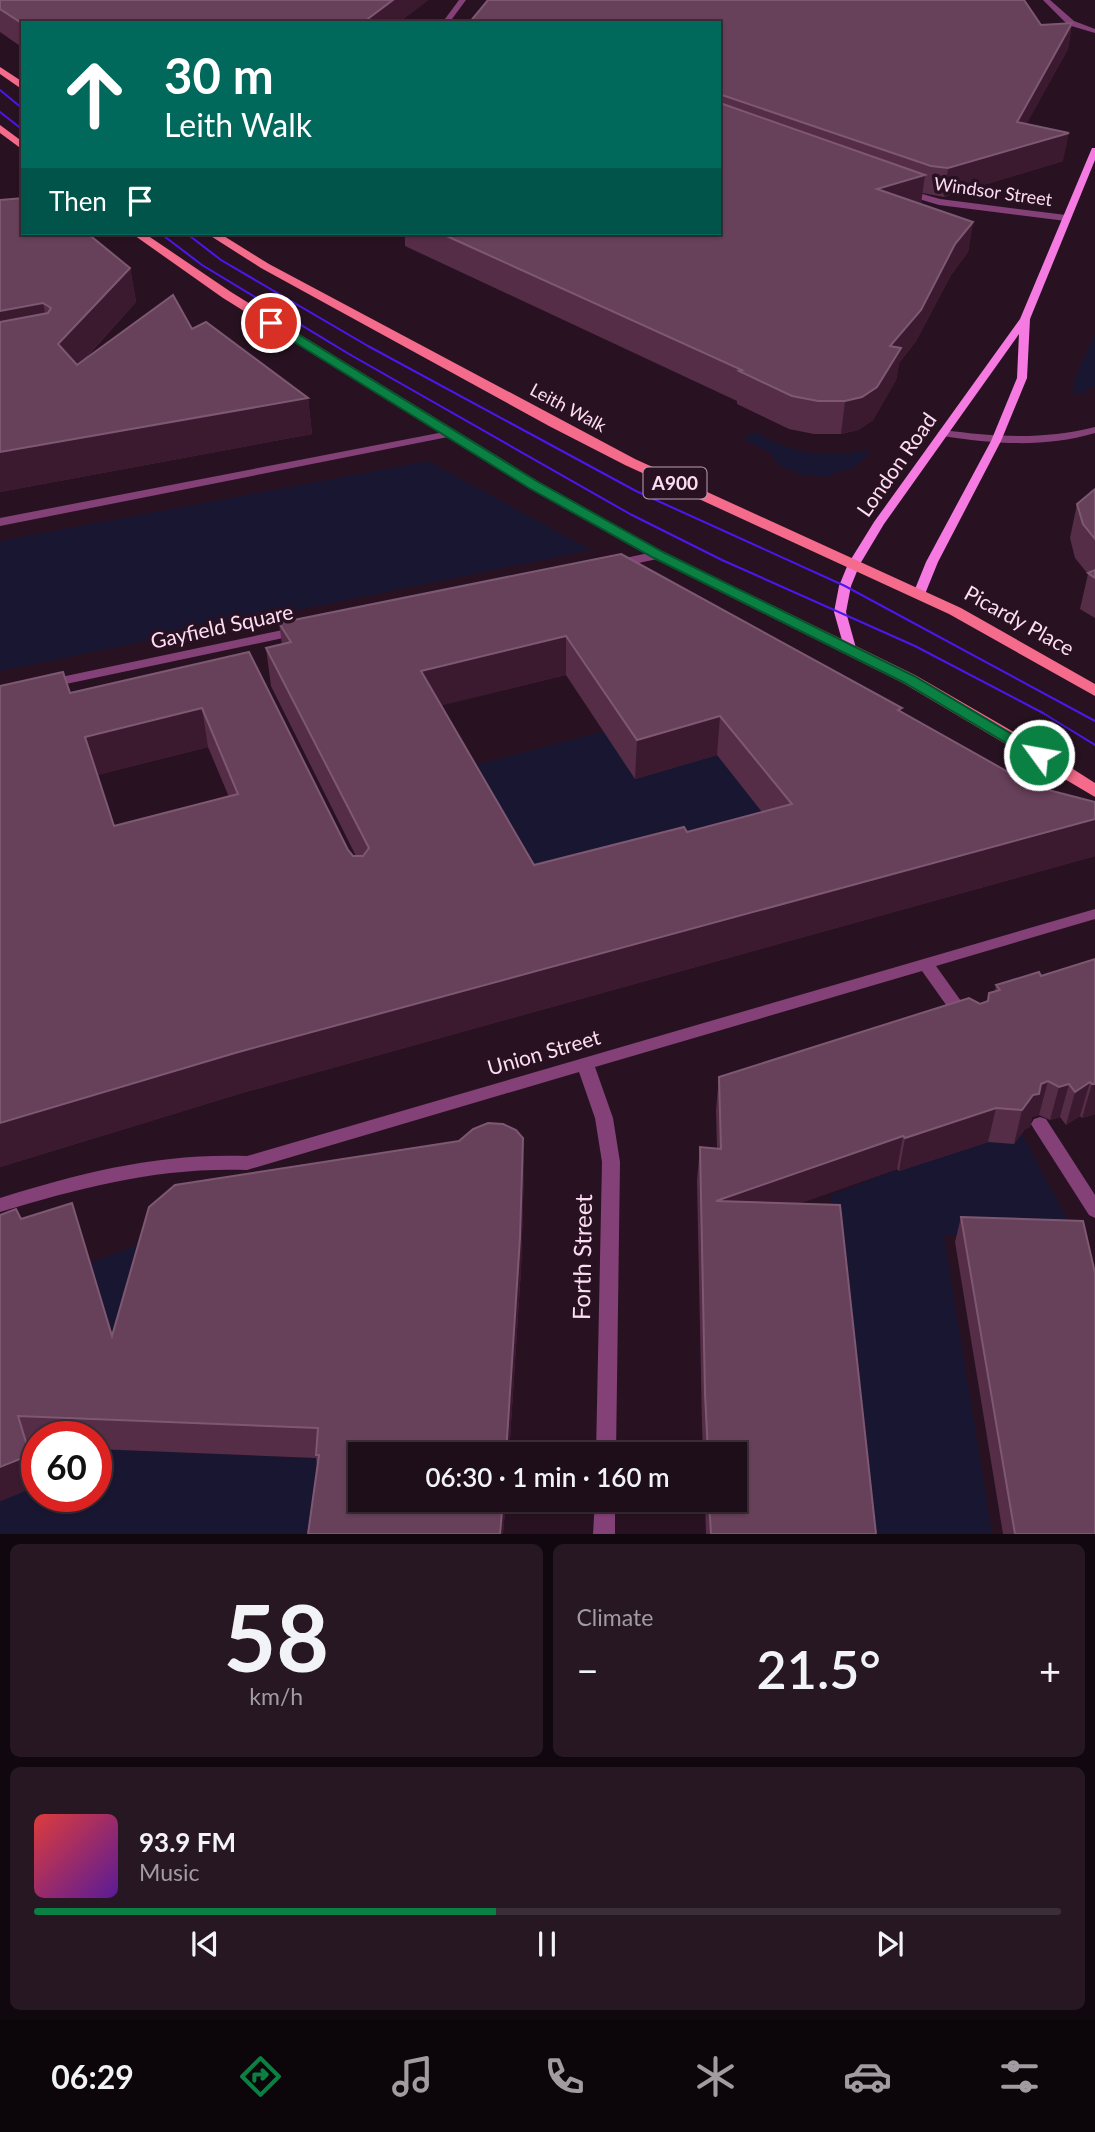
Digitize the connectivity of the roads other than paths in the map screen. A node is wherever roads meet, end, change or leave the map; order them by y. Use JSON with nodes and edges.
{"nodes":[{"id":1,"x":463,"y":0,"type":"edge"},
{"id":2,"x":1046,"y":0,"type":"edge"},
{"id":3,"x":447,"y":21,"type":"edge"},
{"id":4,"x":1095,"y":31,"type":"edge"},
{"id":5,"x":0,"y":70,"type":"edge"},
{"id":6,"x":21,"y":86,"type":"edge"},
{"id":7,"x":0,"y":128,"type":"edge"},
{"id":8,"x":21,"y":145,"type":"edge"},
{"id":9,"x":1095,"y":150,"type":"edge"},
{"id":10,"x":898,"y":189,"type":"edge"},
{"id":11,"x":1066,"y":218,"type":"junction"},
{"id":12,"x":141,"y":235,"type":"edge"},
{"id":13,"x":215,"y":235,"type":"edge"},
{"id":14,"x":1025,"y":319,"type":"junction"},
{"id":15,"x":1095,"y":430,"type":"edge"},
{"id":16,"x":943,"y":433,"type":"junction"},
{"id":17,"x":449,"y":434,"type":"junction"},
{"id":18,"x":996,"y":442,"type":"junction"},
{"id":19,"x":0,"y":522,"type":"edge"},
{"id":20,"x":658,"y":555,"type":"junction"},
{"id":21,"x":854,"y":564,"type":"junction"},
{"id":22,"x":597,"y":568,"type":"edge"},
{"id":23,"x":919,"y":594,"type":"junction"},
{"id":24,"x":306,"y":629,"type":"edge"},
{"id":25,"x":850,"y":648,"type":"junction"},
{"id":26,"x":27,"y":688,"type":"edge"},
{"id":27,"x":1095,"y":691,"type":"edge"},
{"id":28,"x":1095,"y":791,"type":"edge"},
{"id":29,"x":1095,"y":914,"type":"edge"},
{"id":30,"x":927,"y":966,"type":"junction"},
{"id":31,"x":972,"y":1028,"type":"edge"},
{"id":32,"x":585,"y":1064,"type":"junction"},
{"id":33,"x":1040,"y":1124,"type":"edge"},
{"id":34,"x":0,"y":1205,"type":"edge"},
{"id":35,"x":1095,"y":1210,"type":"edge"},
{"id":36,"x":606,"y":1442,"type":"edge"},
{"id":37,"x":605,"y":1512,"type":"edge"},
{"id":38,"x":604,"y":1534,"type":"edge"}],
"edges":[{"from":1,"to":3,"type":"street"},
{"from":2,"to":4,"type":"street"},
{"from":5,"to":6,"type":"main road"},
{"from":7,"to":8,"type":"main road"},
{"from":9,"to":11,"type":"main road","name":"London Road"},
{"from":10,"to":11,"type":"street","name":"Windsor Street"},
{"from":11,"to":14,"type":"main road","name":"London Road"},
{"from":12,"to":17,"type":"main road"},
{"from":13,"to":21,"type":"main road","name":"Leith Walk","number":"A900"},
{"from":14,"to":16,"type":"main road","name":"London Road"},
{"from":14,"to":18,"type":"main road","name":"London Road"},
{"from":15,"to":18,"type":"street"},
{"from":16,"to":18,"type":"street"},
{"from":16,"to":21,"type":"main road","name":"London Road"},
{"from":17,"to":19,"type":"street"},
{"from":17,"to":20,"type":"main road"},
{"from":18,"to":23,"type":"main road","name":"London Road"},
{"from":20,"to":22,"type":"street"},
{"from":20,"to":25,"type":"main road"},
{"from":21,"to":23,"type":"main road","name":"Leith Walk","number":"A900"},
{"from":21,"to":25,"type":"main road","name":"London Road"},
{"from":23,"to":27,"type":"main road","name":"Picardy Place","number":"A900"},
{"from":24,"to":26,"type":"street","name":"Gayfield Square"},
{"from":25,"to":28,"type":"main road"},
{"from":29,"to":30,"type":"street","name":"Union Street"},
{"from":30,"to":31,"type":"street"},
{"from":30,"to":32,"type":"street","name":"Union Street"},
{"from":32,"to":34,"type":"street","name":"Union Street"},
{"from":32,"to":36,"type":"street","name":"Forth Street"},
{"from":33,"to":35,"type":"street"},
{"from":37,"to":38,"type":"street"}]}
